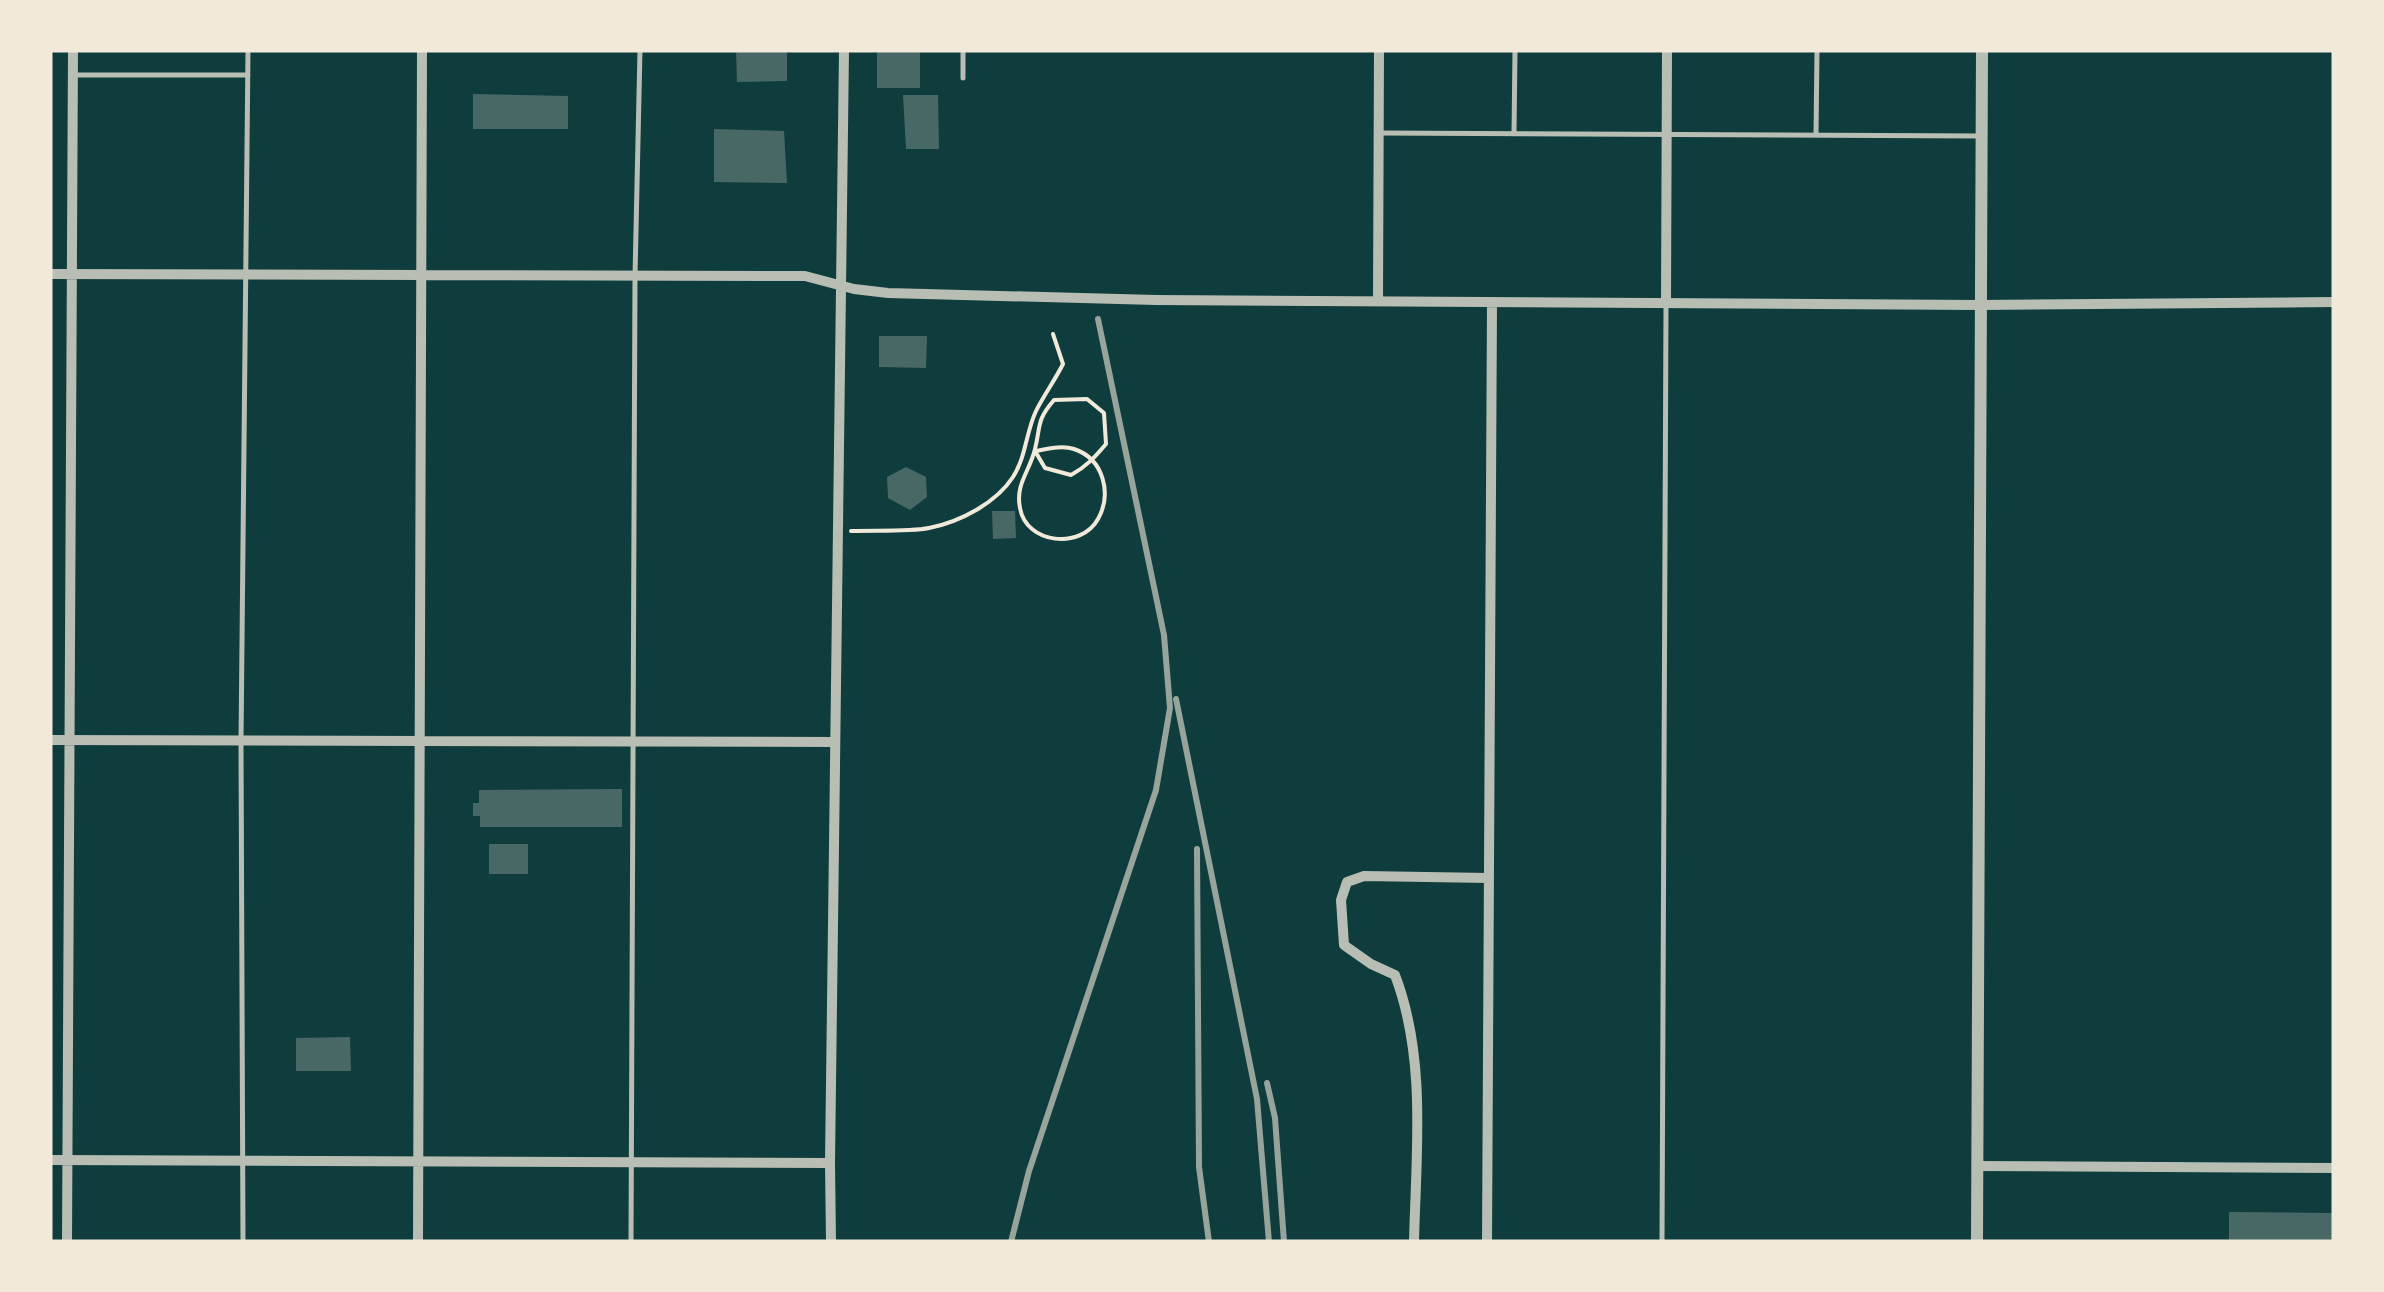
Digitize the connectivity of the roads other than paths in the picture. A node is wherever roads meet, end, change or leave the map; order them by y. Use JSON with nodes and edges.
{"nodes":[{"id":1,"x":72,"y":50,"type":"edge"},
{"id":2,"x":248,"y":50,"type":"edge"},
{"id":3,"x":422,"y":50,"type":"edge"},
{"id":4,"x":640,"y":50,"type":"edge"},
{"id":5,"x":844,"y":50,"type":"edge"},
{"id":6,"x":963,"y":50,"type":"edge"},
{"id":7,"x":1379,"y":50,"type":"edge"},
{"id":8,"x":1514,"y":50,"type":"edge"},
{"id":9,"x":1668,"y":50,"type":"edge"},
{"id":10,"x":1817,"y":50,"type":"edge"},
{"id":11,"x":1982,"y":50,"type":"edge"},
{"id":12,"x":72,"y":75,"type":"junction"},
{"id":13,"x":248,"y":75,"type":"junction"},
{"id":14,"x":963,"y":78,"type":"dead end"},
{"id":15,"x":1379,"y":133,"type":"junction"},
{"id":16,"x":1514,"y":134,"type":"junction"},
{"id":17,"x":1667,"y":134,"type":"junction"},
{"id":18,"x":1816,"y":135,"type":"junction"},
{"id":19,"x":1982,"y":136,"type":"junction"},
{"id":20,"x":50,"y":274,"type":"edge"},
{"id":21,"x":71,"y":274,"type":"junction"},
{"id":22,"x":245,"y":274,"type":"junction"},
{"id":23,"x":422,"y":275,"type":"junction"},
{"id":24,"x":636,"y":276,"type":"junction"},
{"id":25,"x":840,"y":285,"type":"junction"},
{"id":26,"x":1378,"y":302,"type":"junction"},
{"id":27,"x":1492,"y":302,"type":"junction"},
{"id":28,"x":2334,"y":302,"type":"edge"},
{"id":29,"x":1666,"y":303,"type":"junction"},
{"id":30,"x":1981,"y":305,"type":"junction"},
{"id":31,"x":50,"y":740,"type":"edge"},
{"id":32,"x":68,"y":740,"type":"junction"},
{"id":33,"x":241,"y":742,"type":"junction"},
{"id":34,"x":418,"y":742,"type":"junction"},
{"id":35,"x":634,"y":742,"type":"junction"},
{"id":36,"x":835,"y":742,"type":"junction"},
{"id":37,"x":1489,"y":878,"type":"junction"},
{"id":38,"x":50,"y":1160,"type":"edge"},
{"id":39,"x":67,"y":1160,"type":"junction"},
{"id":40,"x":244,"y":1161,"type":"junction"},
{"id":41,"x":417,"y":1162,"type":"junction"},
{"id":42,"x":631,"y":1162,"type":"junction"},
{"id":43,"x":830,"y":1163,"type":"junction"},
{"id":44,"x":1977,"y":1166,"type":"junction"},
{"id":45,"x":2334,"y":1168,"type":"edge"},
{"id":46,"x":67,"y":1242,"type":"edge"},
{"id":47,"x":243,"y":1242,"type":"edge"},
{"id":48,"x":418,"y":1242,"type":"edge"},
{"id":49,"x":631,"y":1242,"type":"edge"},
{"id":50,"x":831,"y":1242,"type":"edge"},
{"id":51,"x":1414,"y":1242,"type":"edge"},
{"id":52,"x":1487,"y":1242,"type":"edge"},
{"id":53,"x":1662,"y":1242,"type":"edge"},
{"id":54,"x":1977,"y":1242,"type":"edge"}],
"edges":[{"from":1,"to":12,"type":"street"},
{"from":2,"to":13,"type":"lane"},
{"from":3,"to":23,"type":"street"},
{"from":4,"to":24,"type":"lane"},
{"from":5,"to":25,"type":"street"},
{"from":6,"to":14,"type":"lane"},
{"from":7,"to":15,"type":"street"},
{"from":8,"to":16,"type":"lane"},
{"from":9,"to":17,"type":"street"},
{"from":10,"to":18,"type":"lane"},
{"from":11,"to":19,"type":"street"},
{"from":12,"to":13,"type":"lane"},
{"from":12,"to":21,"type":"street"},
{"from":13,"to":22,"type":"lane"},
{"from":15,"to":16,"type":"lane"},
{"from":15,"to":26,"type":"street"},
{"from":16,"to":17,"type":"lane"},
{"from":17,"to":18,"type":"lane"},
{"from":17,"to":29,"type":"street"},
{"from":18,"to":19,"type":"lane"},
{"from":19,"to":30,"type":"street"},
{"from":20,"to":21,"type":"street"},
{"from":21,"to":22,"type":"street"},
{"from":21,"to":32,"type":"street"},
{"from":22,"to":23,"type":"street"},
{"from":22,"to":33,"type":"lane"},
{"from":23,"to":24,"type":"street"},
{"from":23,"to":34,"type":"street"},
{"from":24,"to":25,"type":"street"},
{"from":24,"to":35,"type":"lane"},
{"from":25,"to":26,"type":"street"},
{"from":25,"to":36,"type":"street"},
{"from":26,"to":27,"type":"street"},
{"from":27,"to":29,"type":"street"},
{"from":27,"to":37,"type":"street"},
{"from":28,"to":30,"type":"street"},
{"from":29,"to":30,"type":"street"},
{"from":29,"to":53,"type":"lane"},
{"from":30,"to":44,"type":"street"},
{"from":31,"to":32,"type":"street"},
{"from":32,"to":33,"type":"street"},
{"from":32,"to":39,"type":"street"},
{"from":33,"to":34,"type":"street"},
{"from":33,"to":40,"type":"lane"},
{"from":34,"to":35,"type":"street"},
{"from":34,"to":41,"type":"street"},
{"from":35,"to":36,"type":"street"},
{"from":35,"to":42,"type":"lane"},
{"from":36,"to":43,"type":"street"},
{"from":37,"to":51,"type":"street"},
{"from":37,"to":52,"type":"street"},
{"from":38,"to":39,"type":"street"},
{"from":39,"to":40,"type":"street"},
{"from":39,"to":46,"type":"street"},
{"from":40,"to":41,"type":"street"},
{"from":40,"to":47,"type":"lane"},
{"from":41,"to":42,"type":"street"},
{"from":41,"to":48,"type":"street"},
{"from":42,"to":43,"type":"street"},
{"from":42,"to":49,"type":"lane"},
{"from":43,"to":50,"type":"street"},
{"from":44,"to":45,"type":"street"},
{"from":44,"to":54,"type":"street"}]}
